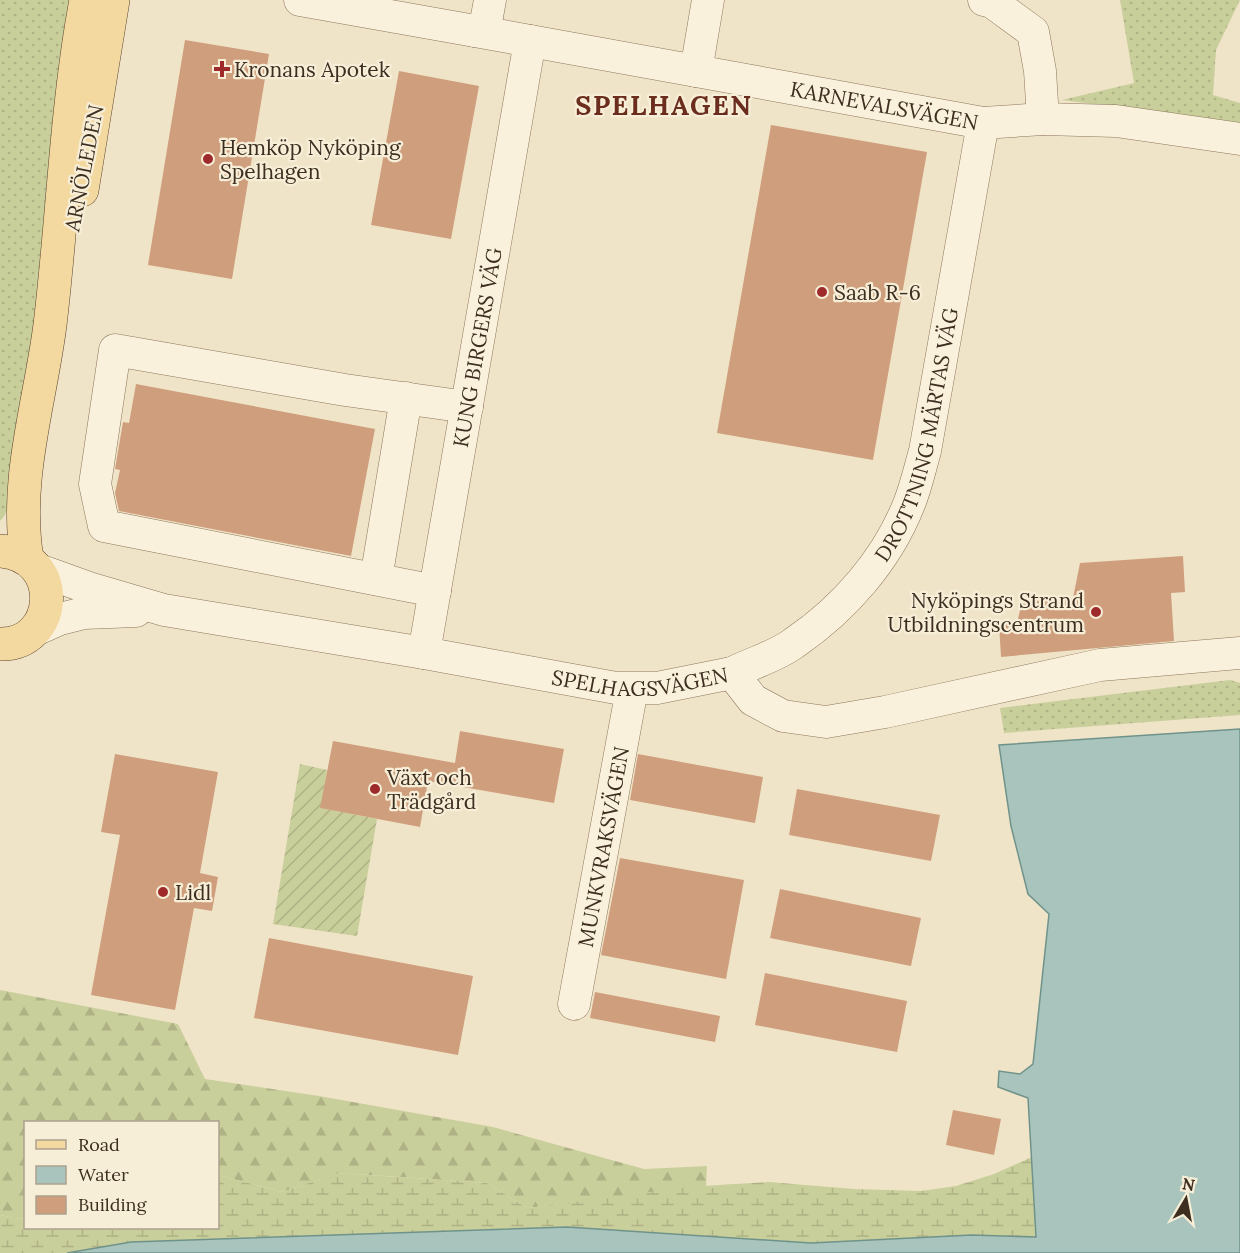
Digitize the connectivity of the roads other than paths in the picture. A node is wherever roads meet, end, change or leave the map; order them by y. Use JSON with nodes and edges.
{"nodes":[{"id":1,"x":86,"y":0,"type":"edge"},
{"id":2,"x":113,"y":0,"type":"edge"},
{"id":3,"x":126,"y":0,"type":"edge"},
{"id":4,"x":300,"y":0,"type":"edge"},
{"id":5,"x":490,"y":0,"type":"edge"},
{"id":6,"x":708,"y":0,"type":"edge"},
{"id":7,"x":984,"y":0,"type":"edge"},
{"id":8,"x":476,"y":31,"type":"junction"},
{"id":9,"x":530,"y":41,"type":"junction"},
{"id":10,"x":696,"y":71,"type":"junction"},
{"id":11,"x":1043,"y":119,"type":"junction"},
{"id":12,"x":983,"y":123,"type":"junction"},
{"id":13,"x":1240,"y":139,"type":"edge"},
{"id":14,"x":83,"y":187,"type":"junction"},
{"id":15,"x":48,"y":335,"type":"junction"},
{"id":16,"x":406,"y":398,"type":"junction"},
{"id":17,"x":466,"y":407,"type":"junction"},
{"id":18,"x":25,"y":478,"type":"junction"},
{"id":19,"x":0,"y":536,"type":"edge"},
{"id":20,"x":22,"y":560,"type":"edge"},
{"id":21,"x":376,"y":579,"type":"junction"},
{"id":22,"x":435,"y":591,"type":"junction"},
{"id":23,"x":164,"y":610,"type":"junction"},
{"id":24,"x":18,"y":638,"type":"edge"},
{"id":25,"x":424,"y":653,"type":"junction"},
{"id":26,"x":1240,"y":653,"type":"edge"},
{"id":27,"x":0,"y":667,"type":"edge"},
{"id":28,"x":732,"y":673,"type":"junction"},
{"id":29,"x":632,"y":689,"type":"junction"},
{"id":30,"x":574,"y":1004,"type":"dead end"}],
"edges":[{"from":1,"to":15,"type":"main road","name":"ARNÖLEDEN"},
{"from":2,"to":14,"type":"main road","name":"ARNÖLEDEN"},
{"from":3,"to":14,"type":"street"},
{"from":4,"to":8,"type":"street","name":"KARNEVALSVÄGEN"},
{"from":5,"to":8,"type":"street"},
{"from":6,"to":10,"type":"street"},
{"from":7,"to":11,"type":"street"},
{"from":8,"to":9,"type":"street","name":"KARNEVALSVÄGEN"},
{"from":9,"to":10,"type":"street","name":"KARNEVALSVÄGEN"},
{"from":9,"to":17,"type":"street","name":"KUNG BIRGERS VÄG"},
{"from":10,"to":12,"type":"street","name":"KARNEVALSVÄGEN"},
{"from":11,"to":12,"type":"street","name":"KARNEVALSVÄGEN"},
{"from":11,"to":13,"type":"street","name":"KARNEVALSVÄGEN"},
{"from":12,"to":28,"type":"street","name":"DROTTNING MÄRTAS VÄG"},
{"from":14,"to":15,"type":"main road","name":"ARNÖLEDEN"},
{"from":15,"to":18,"type":"main road","name":"ARNÖLEDEN"},
{"from":16,"to":17,"type":"street"},
{"from":16,"to":21,"type":"street"},
{"from":16,"to":21,"type":"street"},
{"from":17,"to":22,"type":"street","name":"KUNG BIRGERS VÄG"},
{"from":18,"to":19,"type":"main road","name":"ARNÖLEDEN"},
{"from":18,"to":20,"type":"main road","name":"ARNÖLEDEN"},
{"from":20,"to":23,"type":"street","name":"SPELHAGSVÄGEN"},
{"from":20,"to":24,"type":"main road","name":"ARNÖLEDEN"},
{"from":21,"to":22,"type":"street"},
{"from":22,"to":25,"type":"street","name":"KUNG BIRGERS VÄG"},
{"from":23,"to":24,"type":"street","name":"SPELHAGSVÄGEN"},
{"from":23,"to":25,"type":"street","name":"SPELHAGSVÄGEN"},
{"from":24,"to":27,"type":"main road"},
{"from":25,"to":29,"type":"street","name":"SPELHAGSVÄGEN"},
{"from":26,"to":28,"type":"street","name":"SPELHAGSVÄGEN"},
{"from":28,"to":29,"type":"street","name":"SPELHAGSVÄGEN"},
{"from":29,"to":30,"type":"street","name":"MUNKVRAKSVÄGEN"}]}
